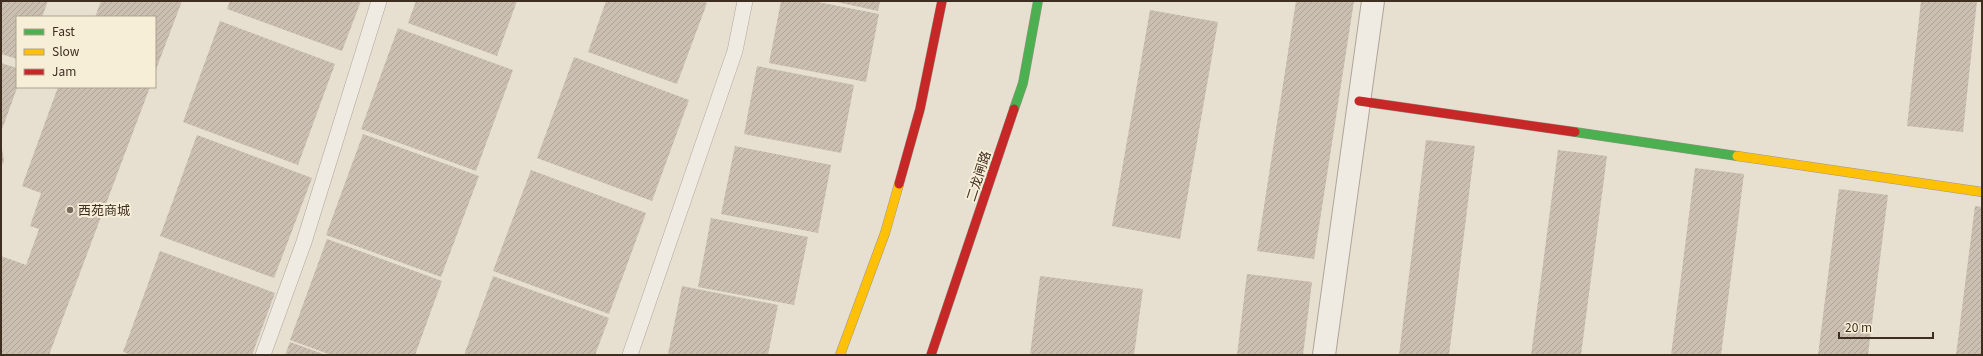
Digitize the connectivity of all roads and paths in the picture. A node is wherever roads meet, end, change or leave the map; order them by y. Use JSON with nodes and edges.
{"nodes":[{"id":1,"x":379,"y":1,"type":"edge"},
{"id":2,"x":745,"y":1,"type":"edge"},
{"id":3,"x":942,"y":1,"type":"edge"},
{"id":4,"x":1038,"y":1,"type":"edge"},
{"id":5,"x":1373,"y":1,"type":"edge"},
{"id":6,"x":1359,"y":101,"type":"junction"},
{"id":7,"x":1982,"y":192,"type":"edge"},
{"id":8,"x":263,"y":355,"type":"edge"},
{"id":9,"x":630,"y":355,"type":"edge"},
{"id":10,"x":840,"y":355,"type":"edge"},
{"id":11,"x":931,"y":355,"type":"edge"},
{"id":12,"x":1324,"y":355,"type":"edge"}],
"edges":[{"from":1,"to":8,"type":"lane"},
{"from":2,"to":9,"type":"lane"},
{"from":3,"to":10,"type":"main road"},
{"from":4,"to":11,"type":"main road","name":"二龙闸路"},
{"from":5,"to":6,"type":"street"},
{"from":6,"to":7,"type":"main road"},
{"from":6,"to":12,"type":"street"}]}
